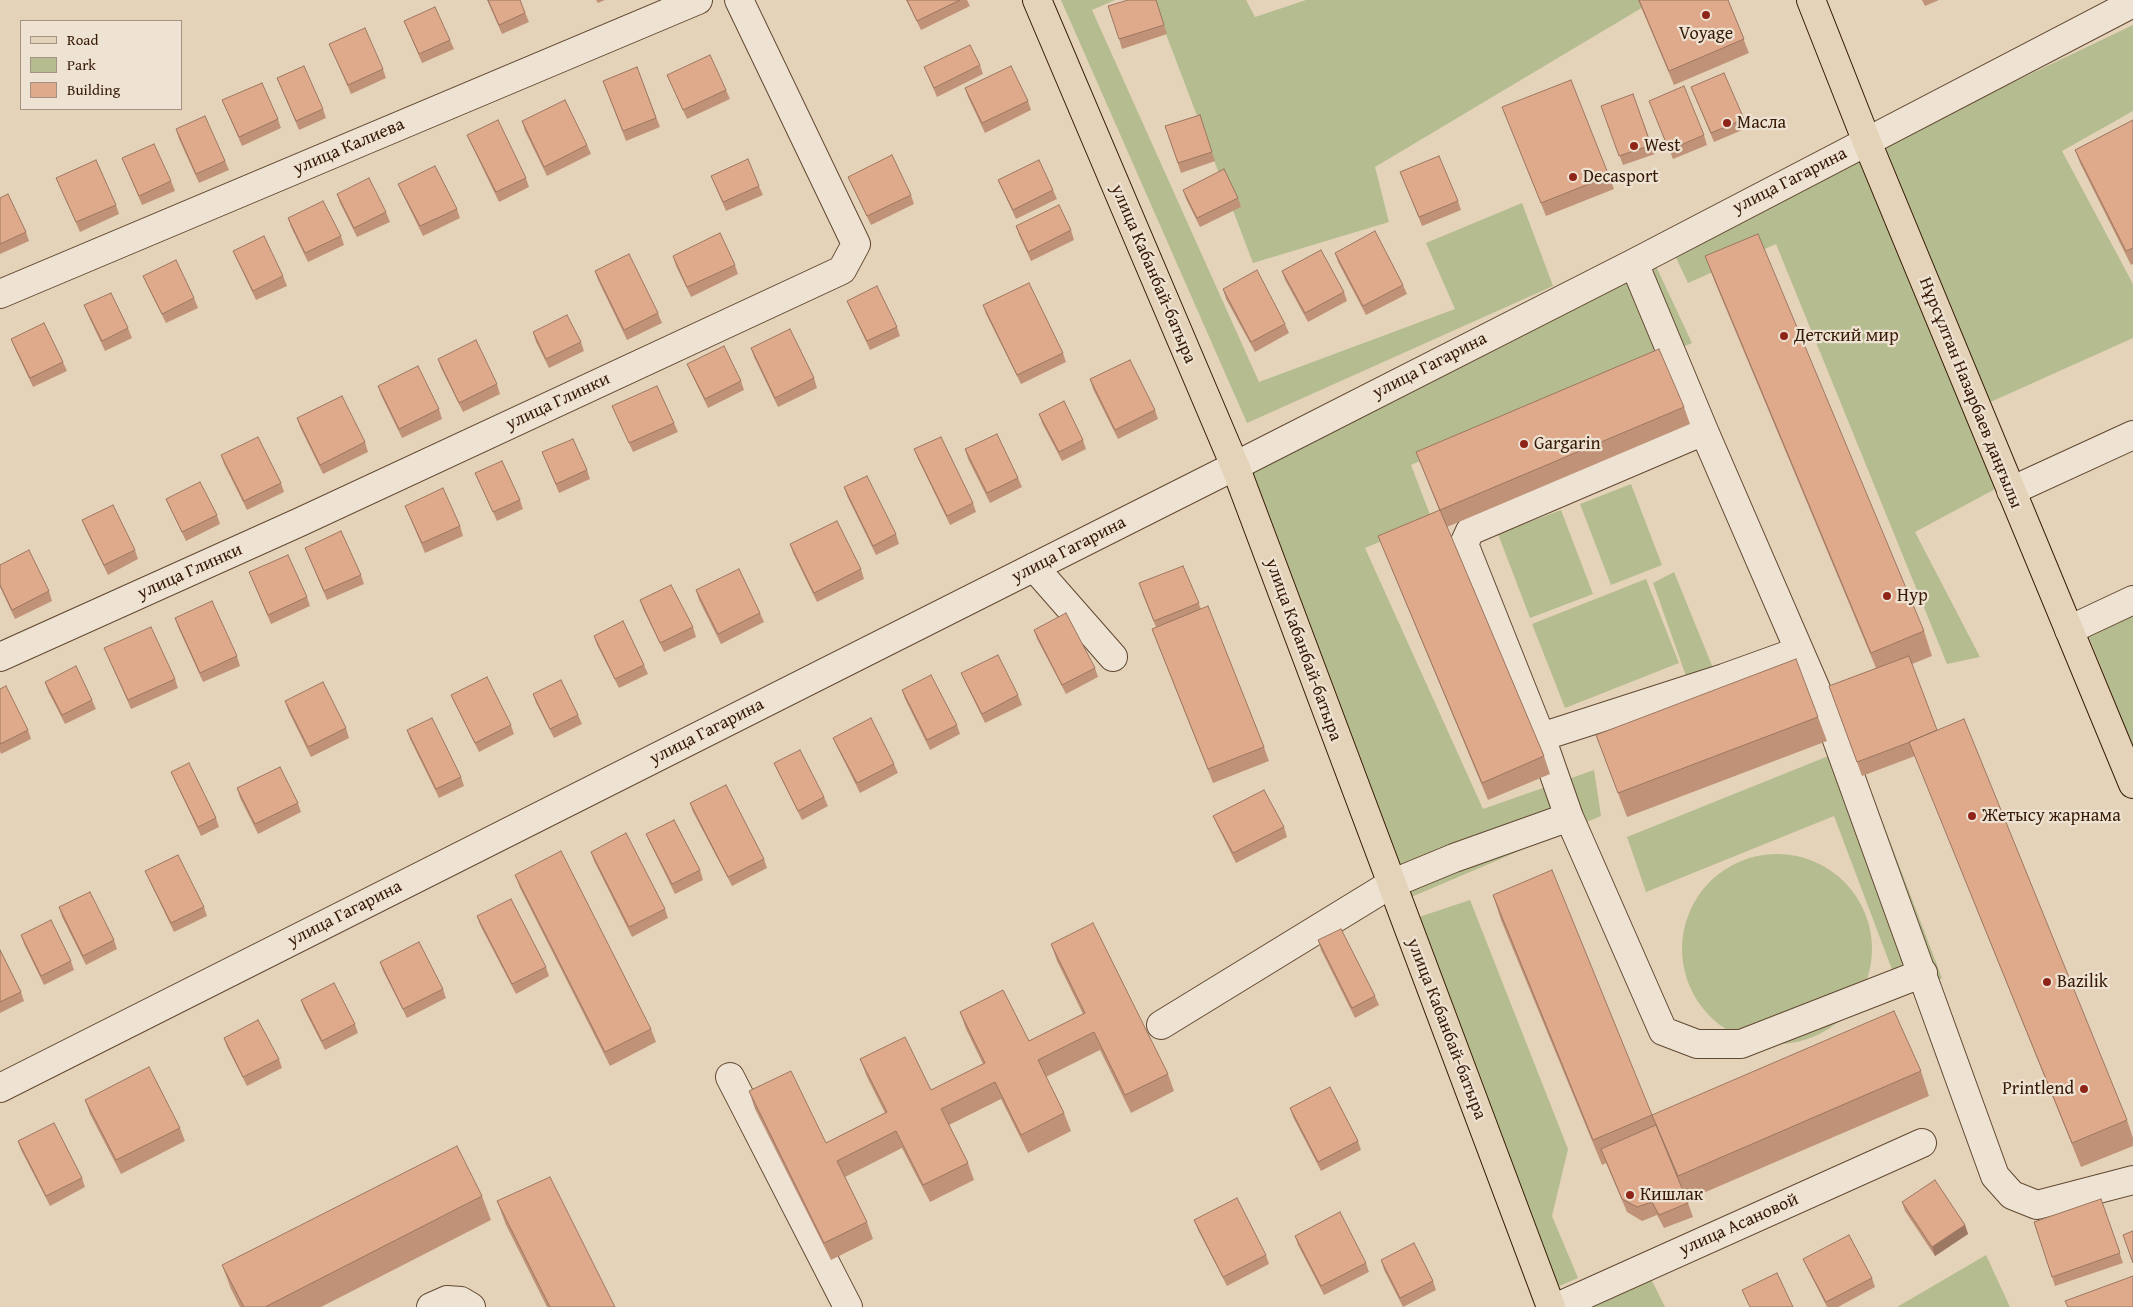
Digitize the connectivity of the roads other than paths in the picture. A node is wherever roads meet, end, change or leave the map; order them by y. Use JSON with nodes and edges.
{"nodes":[{"id":1,"x":698,"y":0,"type":"edge"},
{"id":2,"x":739,"y":0,"type":"edge"},
{"id":3,"x":1037,"y":0,"type":"edge"},
{"id":4,"x":1811,"y":0,"type":"edge"},
{"id":5,"x":2133,"y":3,"type":"edge"},
{"id":6,"x":1866,"y":142,"type":"junction"},
{"id":7,"x":1634,"y":263,"type":"junction"},
{"id":8,"x":0,"y":294,"type":"edge"},
{"id":9,"x":1704,"y":431,"type":"junction"},
{"id":10,"x":2133,"y":435,"type":"edge"},
{"id":11,"x":1235,"y":466,"type":"junction"},
{"id":12,"x":2011,"y":491,"type":"junction"},
{"id":13,"x":1034,"y":567,"type":"junction"},
{"id":14,"x":2133,"y":600,"type":"edge"},
{"id":15,"x":2069,"y":630,"type":"junction"},
{"id":16,"x":1799,"y":651,"type":"junction"},
{"id":17,"x":0,"y":657,"type":"edge"},
{"id":18,"x":1113,"y":657,"type":"dead end"},
{"id":19,"x":1541,"y":737,"type":"junction"},
{"id":20,"x":2133,"y":784,"type":"edge"},
{"id":21,"x":1569,"y":817,"type":"junction"},
{"id":22,"x":1391,"y":884,"type":"junction"},
{"id":23,"x":1923,"y":973,"type":"junction"},
{"id":24,"x":1160,"y":1025,"type":"dead end"},
{"id":25,"x":730,"y":1077,"type":"dead end"},
{"id":26,"x":0,"y":1088,"type":"edge"},
{"id":27,"x":1922,"y":1143,"type":"dead end"},
{"id":28,"x":2133,"y":1180,"type":"edge"},
{"id":29,"x":431,"y":1307,"type":"edge"},
{"id":30,"x":471,"y":1307,"type":"edge"},
{"id":31,"x":848,"y":1307,"type":"edge"},
{"id":32,"x":1551,"y":1307,"type":"edge"},
{"id":33,"x":1557,"y":1307,"type":"edge"}],
"edges":[{"from":1,"to":8,"type":"street","name":"улица Калиева"},
{"from":2,"to":17,"type":"street","name":"улица Глинки"},
{"from":3,"to":11,"type":"main road","name":"улица Кабанбай-батыра"},
{"from":4,"to":6,"type":"main road","name":"Нұрсұлтан Назарбаев даңғылы"},
{"from":5,"to":6,"type":"street","name":"улица Гагарина"},
{"from":6,"to":7,"type":"street","name":"улица Гагарина"},
{"from":6,"to":12,"type":"main road","name":"Нұрсұлтан Назарбаев даңғылы"},
{"from":7,"to":9,"type":"street"},
{"from":7,"to":11,"type":"street","name":"улица Гагарина"},
{"from":9,"to":16,"type":"street"},
{"from":9,"to":19,"type":"street"},
{"from":10,"to":12,"type":"street"},
{"from":11,"to":13,"type":"street","name":"улица Гагарина"},
{"from":11,"to":22,"type":"main road","name":"улица Кабанбай-батыра"},
{"from":12,"to":15,"type":"main road","name":"Нұрсұлтан Назарбаев даңғылы"},
{"from":13,"to":18,"type":"street"},
{"from":13,"to":26,"type":"street","name":"улица Гагарина"},
{"from":14,"to":15,"type":"street"},
{"from":15,"to":20,"type":"main road","name":"Нұрсұлтан Назарбаев даңғылы"},
{"from":16,"to":19,"type":"street"},
{"from":16,"to":23,"type":"street"},
{"from":19,"to":21,"type":"street"},
{"from":21,"to":22,"type":"street"},
{"from":21,"to":23,"type":"street"},
{"from":22,"to":24,"type":"street"},
{"from":22,"to":32,"type":"main road","name":"улица Кабанбай-батыра"},
{"from":23,"to":28,"type":"street"},
{"from":25,"to":31,"type":"street"},
{"from":27,"to":33,"type":"street","name":"улица Асановой"},
{"from":29,"to":30,"type":"street"}]}
